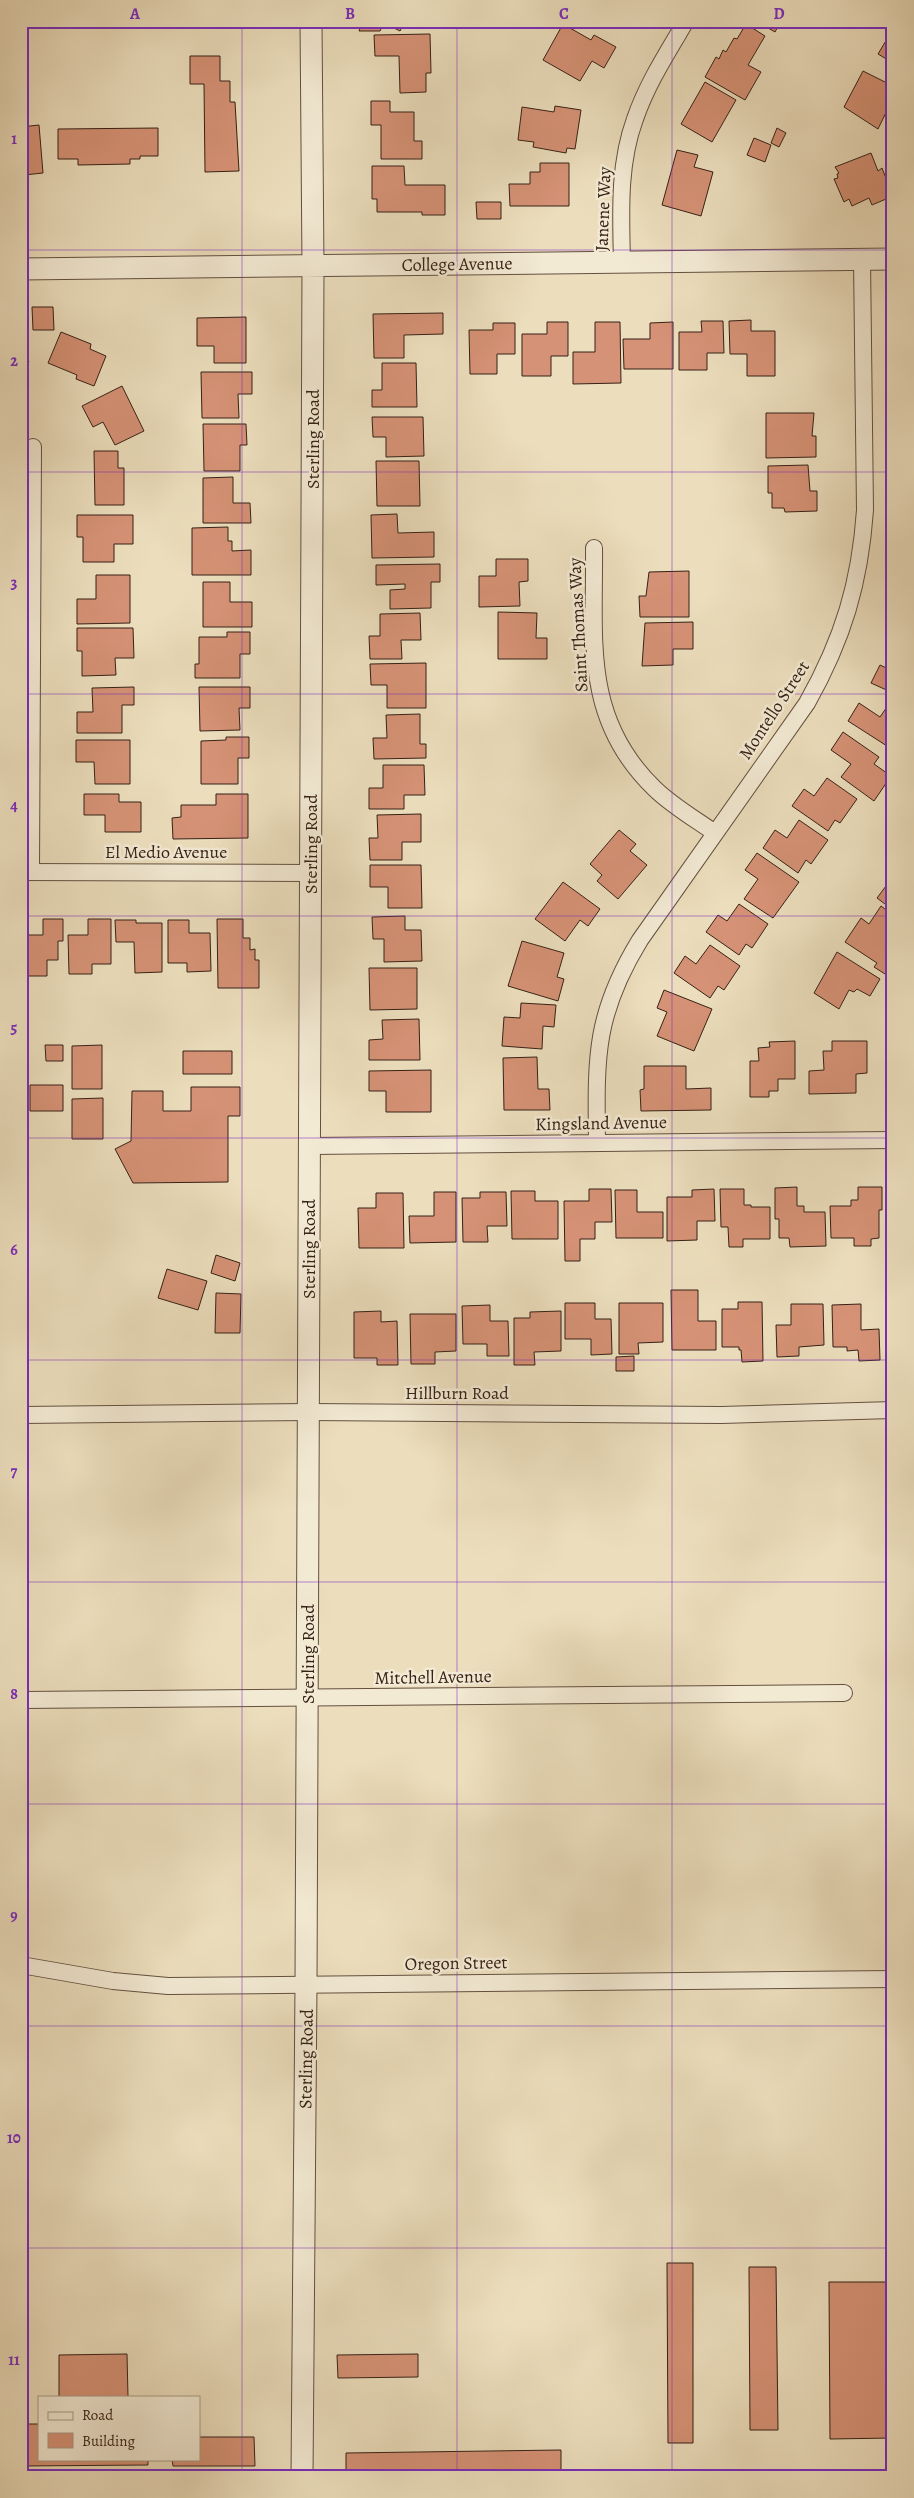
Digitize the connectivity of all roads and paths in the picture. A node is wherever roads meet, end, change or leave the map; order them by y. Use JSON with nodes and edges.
{"nodes":[{"id":1,"x":311,"y":21,"type":"edge"},
{"id":2,"x":686,"y":21,"type":"edge"},
{"id":3,"x":862,"y":259,"type":"junction"},
{"id":4,"x":893,"y":259,"type":"edge"},
{"id":5,"x":622,"y":262,"type":"junction"},
{"id":6,"x":313,"y":266,"type":"junction"},
{"id":7,"x":21,"y":269,"type":"edge"},
{"id":8,"x":33,"y":447,"type":"dead end"},
{"id":9,"x":594,"y":548,"type":"dead end"},
{"id":10,"x":715,"y":833,"type":"junction"},
{"id":11,"x":26,"y":872,"type":"edge"},
{"id":12,"x":311,"y":873,"type":"junction"},
{"id":13,"x":893,"y":1140,"type":"edge"},
{"id":14,"x":596,"y":1143,"type":"junction"},
{"id":15,"x":310,"y":1146,"type":"junction"},
{"id":16,"x":893,"y":1410,"type":"edge"},
{"id":17,"x":309,"y":1412,"type":"junction"},
{"id":18,"x":21,"y":1415,"type":"edge"},
{"id":19,"x":844,"y":1693,"type":"dead end"},
{"id":20,"x":308,"y":1698,"type":"junction"},
{"id":21,"x":21,"y":1700,"type":"edge"},
{"id":22,"x":21,"y":1965,"type":"edge"},
{"id":23,"x":893,"y":1979,"type":"edge"},
{"id":24,"x":306,"y":1985,"type":"junction"},
{"id":25,"x":302,"y":2477,"type":"edge"}],
"edges":[{"from":1,"to":6,"type":"street","name":"Sterling Road"},
{"from":2,"to":5,"type":"street","name":"Janene Way"},
{"from":3,"to":4,"type":"street","name":"College Avenue"},
{"from":3,"to":5,"type":"street","name":"College Avenue"},
{"from":3,"to":10,"type":"street","name":"Montello Street"},
{"from":5,"to":6,"type":"street","name":"College Avenue"},
{"from":6,"to":7,"type":"street","name":"College Avenue"},
{"from":6,"to":12,"type":"street","name":"Sterling Road"},
{"from":8,"to":11,"type":"street"},
{"from":9,"to":10,"type":"street","name":"Saint Thomas Way"},
{"from":10,"to":14,"type":"street","name":"Montello Street"},
{"from":11,"to":12,"type":"street","name":"El Medio Avenue"},
{"from":12,"to":15,"type":"street","name":"Sterling Road"},
{"from":13,"to":14,"type":"street","name":"Kingsland Avenue"},
{"from":14,"to":15,"type":"street","name":"Kingsland Avenue"},
{"from":15,"to":17,"type":"street","name":"Sterling Road"},
{"from":16,"to":17,"type":"street","name":"Hillburn Road"},
{"from":17,"to":18,"type":"street","name":"Hillburn Road"},
{"from":17,"to":20,"type":"street","name":"Sterling Road"},
{"from":19,"to":20,"type":"street","name":"Mitchell Avenue"},
{"from":20,"to":21,"type":"street","name":"Mitchell Avenue"},
{"from":20,"to":24,"type":"street","name":"Sterling Road"},
{"from":22,"to":24,"type":"street","name":"Oregon Street"},
{"from":23,"to":24,"type":"street","name":"Oregon Street"},
{"from":24,"to":25,"type":"street","name":"Sterling Road"}]}
